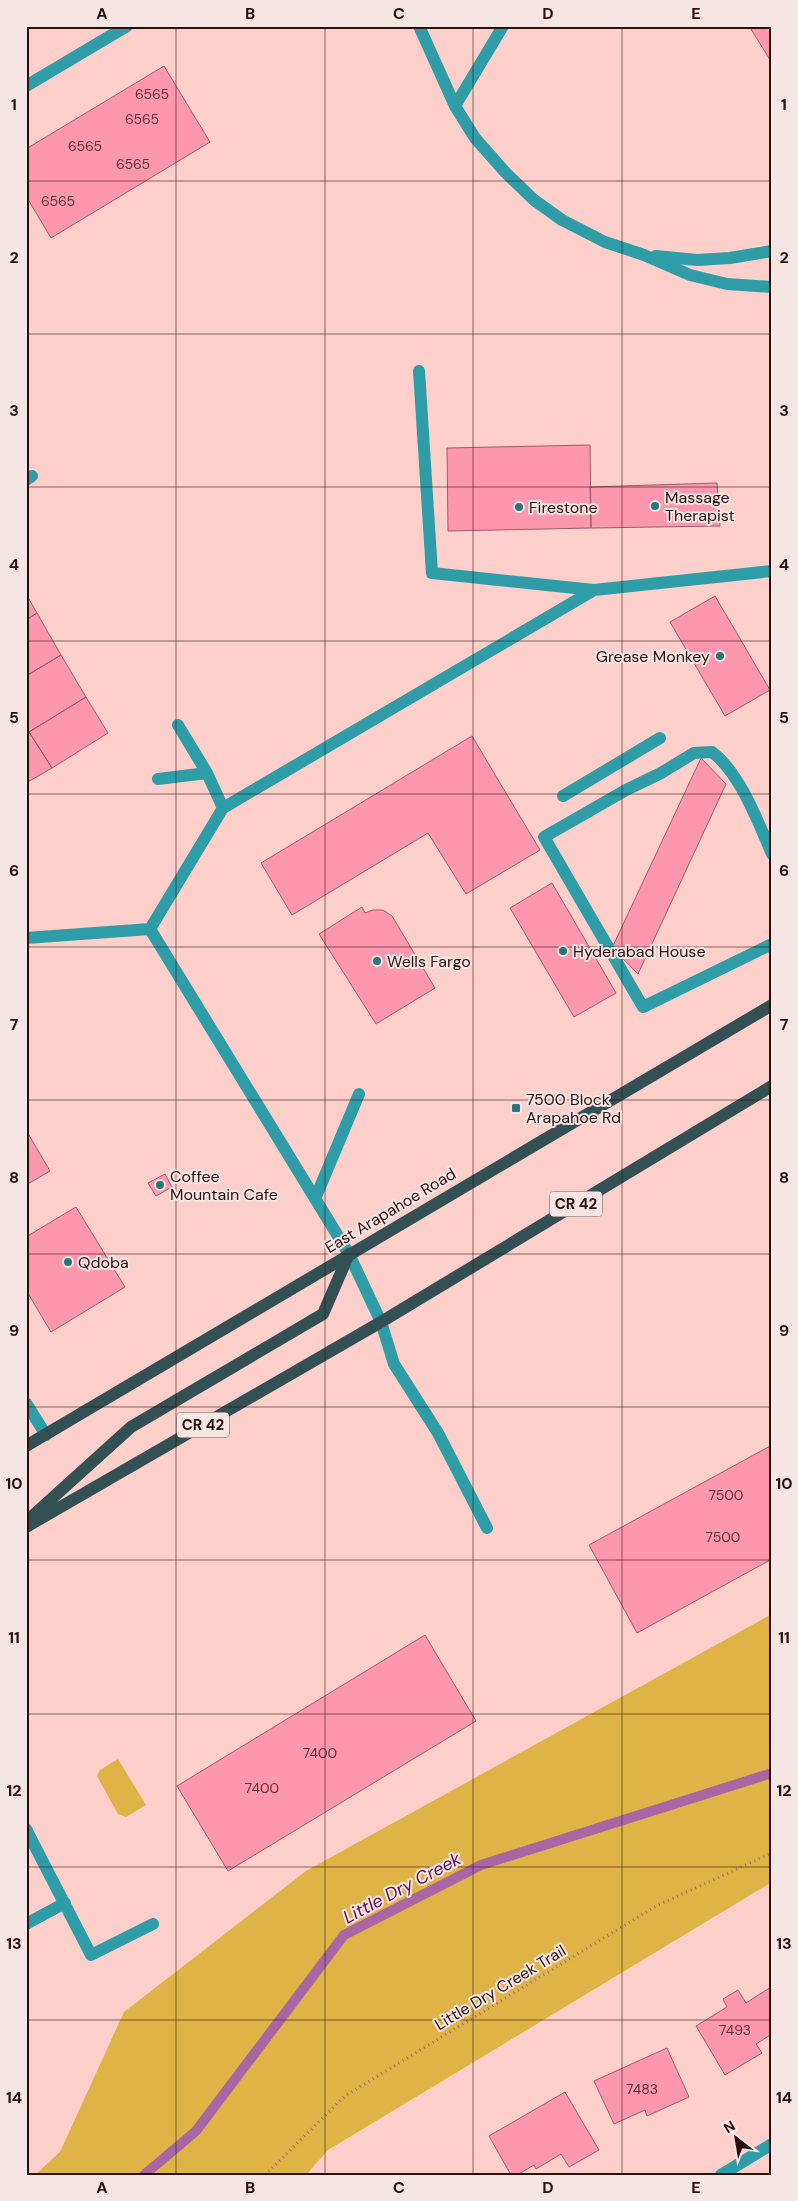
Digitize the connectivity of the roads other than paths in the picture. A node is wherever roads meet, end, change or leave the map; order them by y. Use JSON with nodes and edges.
{"nodes":[{"id":1,"x":126,"y":26,"type":"edge"},
{"id":2,"x":419,"y":26,"type":"edge"},
{"id":3,"x":503,"y":26,"type":"edge"},
{"id":4,"x":26,"y":86,"type":"edge"},
{"id":5,"x":455,"y":106,"type":"junction"},
{"id":6,"x":772,"y":251,"type":"edge"},
{"id":7,"x":644,"y":255,"type":"junction"},
{"id":8,"x":772,"y":287,"type":"edge"},
{"id":9,"x":419,"y":371,"type":"dead end"},
{"id":10,"x":771,"y":573,"type":"edge"},
{"id":11,"x":594,"y":590,"type":"junction"},
{"id":12,"x":178,"y":725,"type":"dead end"},
{"id":13,"x":660,"y":738,"type":"dead end"},
{"id":14,"x":207,"y":773,"type":"junction"},
{"id":15,"x":158,"y":779,"type":"dead end"},
{"id":16,"x":563,"y":796,"type":"dead end"},
{"id":17,"x":223,"y":808,"type":"junction"},
{"id":18,"x":772,"y":854,"type":"edge"},
{"id":19,"x":150,"y":929,"type":"junction"},
{"id":20,"x":26,"y":938,"type":"edge"},
{"id":21,"x":772,"y":944,"type":"edge"},
{"id":22,"x":772,"y":1005,"type":"edge"},
{"id":23,"x":772,"y":1086,"type":"edge"},
{"id":24,"x":359,"y":1094,"type":"dead end"},
{"id":25,"x":315,"y":1199,"type":"junction"},
{"id":26,"x":348,"y":1254,"type":"junction"},
{"id":27,"x":381,"y":1322,"type":"junction"},
{"id":28,"x":26,"y":1403,"type":"edge"},
{"id":29,"x":46,"y":1434,"type":"junction"},
{"id":30,"x":26,"y":1446,"type":"edge"},
{"id":31,"x":26,"y":1522,"type":"edge"},
{"id":32,"x":26,"y":1527,"type":"edge"},
{"id":33,"x":487,"y":1528,"type":"dead end"},
{"id":34,"x":26,"y":1829,"type":"edge"},
{"id":35,"x":65,"y":1903,"type":"junction"},
{"id":36,"x":26,"y":1924,"type":"edge"},
{"id":37,"x":153,"y":1924,"type":"dead end"},
{"id":38,"x":772,"y":2144,"type":"edge"},
{"id":39,"x":721,"y":2175,"type":"edge"}],
"edges":[{"from":1,"to":4,"type":"street"},
{"from":2,"to":5,"type":"street"},
{"from":3,"to":5,"type":"street"},
{"from":5,"to":7,"type":"street"},
{"from":6,"to":7,"type":"street"},
{"from":7,"to":8,"type":"street"},
{"from":9,"to":11,"type":"street"},
{"from":10,"to":11,"type":"street"},
{"from":11,"to":17,"type":"street"},
{"from":12,"to":14,"type":"street"},
{"from":13,"to":16,"type":"street"},
{"from":14,"to":15,"type":"street"},
{"from":14,"to":17,"type":"street"},
{"from":17,"to":19,"type":"street"},
{"from":18,"to":21,"type":"street"},
{"from":19,"to":20,"type":"street"},
{"from":19,"to":25,"type":"street"},
{"from":22,"to":26,"type":"main road","name":"East Arapahoe Road"},
{"from":23,"to":27,"type":"main road","number":"CR 42"},
{"from":24,"to":25,"type":"street"},
{"from":25,"to":26,"type":"street"},
{"from":26,"to":27,"type":"street"},
{"from":26,"to":29,"type":"main road","name":"East Arapahoe Road"},
{"from":26,"to":31,"type":"main road"},
{"from":27,"to":32,"type":"main road","number":"CR 42"},
{"from":27,"to":33,"type":"street"},
{"from":28,"to":29,"type":"street"},
{"from":29,"to":30,"type":"main road","name":"East Arapahoe Road"},
{"from":34,"to":35,"type":"street"},
{"from":35,"to":36,"type":"street"},
{"from":35,"to":37,"type":"street"},
{"from":38,"to":39,"type":"street"}]}
